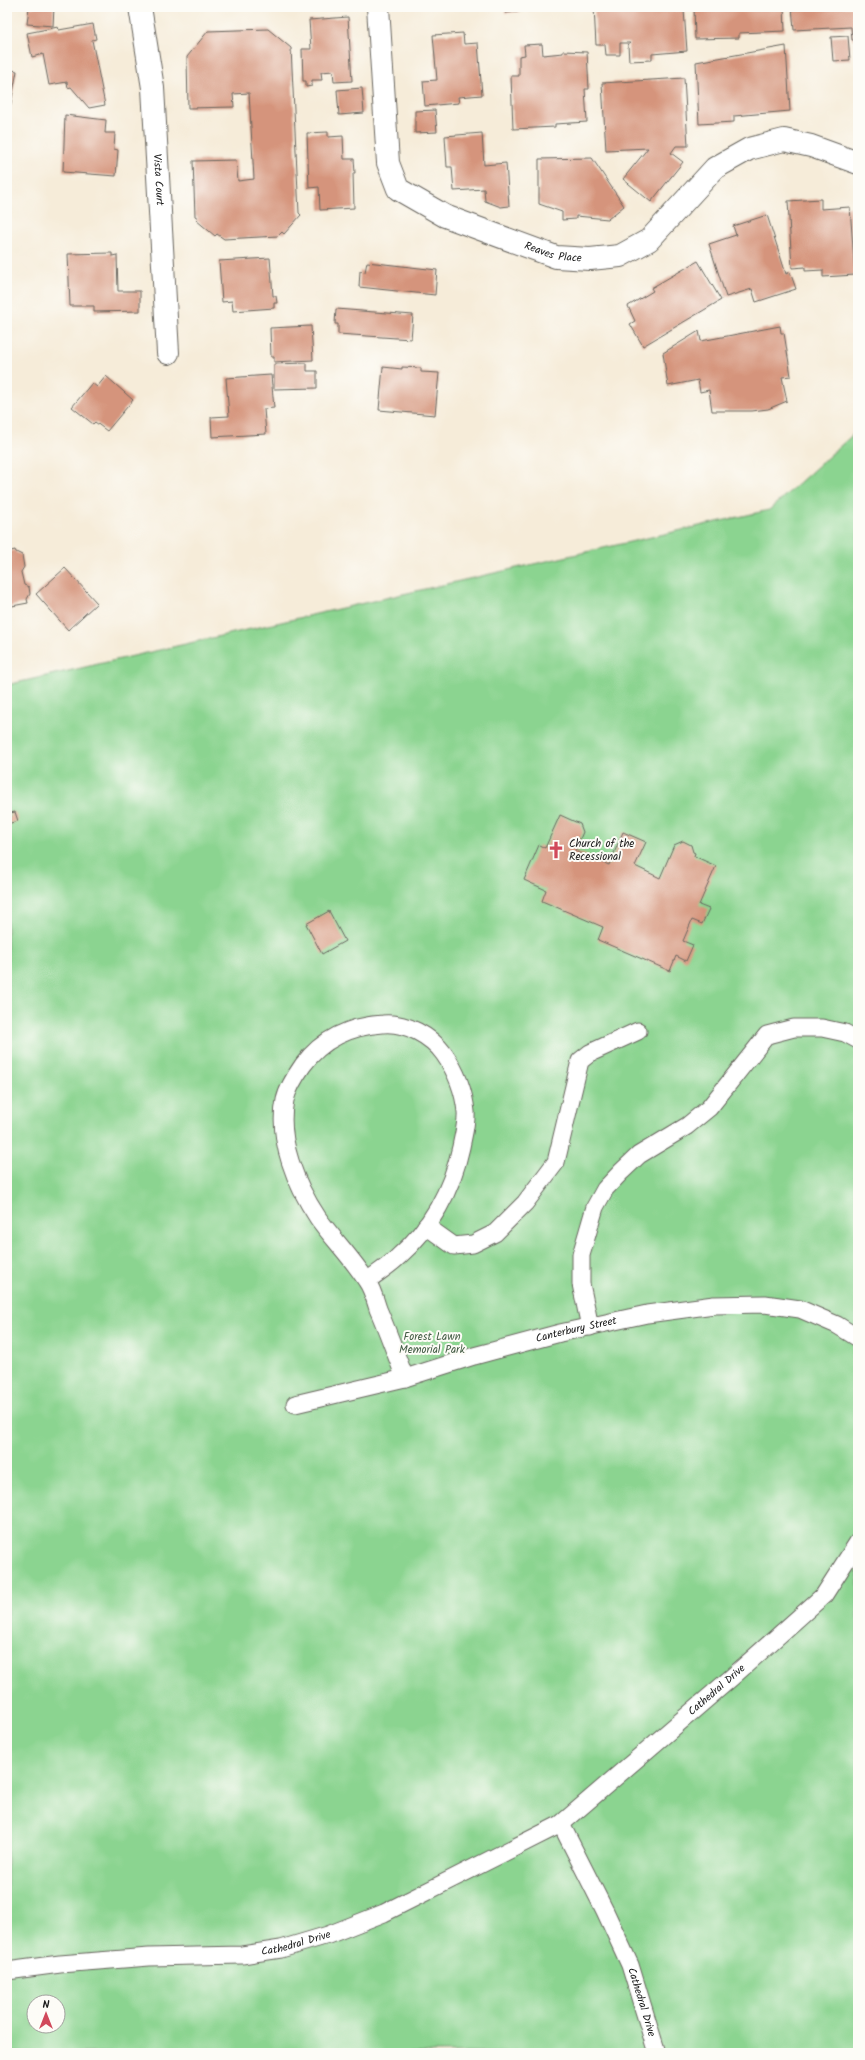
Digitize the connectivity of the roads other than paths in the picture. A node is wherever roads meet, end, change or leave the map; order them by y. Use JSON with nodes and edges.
{"nodes":[{"id":1,"x":140,"y":7,"type":"edge"},
{"id":2,"x":378,"y":7,"type":"edge"},
{"id":3,"x":858,"y":163,"type":"edge"},
{"id":4,"x":168,"y":353,"type":"dead end"},
{"id":5,"x":638,"y":1031,"type":"dead end"},
{"id":6,"x":858,"y":1040,"type":"edge"},
{"id":7,"x":426,"y":1226,"type":"junction"},
{"id":8,"x":367,"y":1281,"type":"junction"},
{"id":9,"x":590,"y":1326,"type":"junction"},
{"id":10,"x":858,"y":1338,"type":"edge"},
{"id":11,"x":405,"y":1378,"type":"junction"},
{"id":12,"x":295,"y":1404,"type":"dead end"},
{"id":13,"x":858,"y":1542,"type":"edge"},
{"id":14,"x":561,"y":1824,"type":"junction"},
{"id":15,"x":7,"y":1971,"type":"edge"},
{"id":16,"x":657,"y":2053,"type":"edge"}],
"edges":[{"from":1,"to":4,"type":"street","name":"Vista Court"},
{"from":2,"to":3,"type":"street","name":"Reaves Place"},
{"from":5,"to":7,"type":"lane"},
{"from":6,"to":9,"type":"lane"},
{"from":7,"to":8,"type":"lane"},
{"from":7,"to":8,"type":"lane"},
{"from":8,"to":11,"type":"lane"},
{"from":9,"to":10,"type":"lane","name":"Canterbury Street"},
{"from":9,"to":11,"type":"lane","name":"Canterbury Street"},
{"from":11,"to":12,"type":"lane","name":"Canterbury Street"},
{"from":13,"to":14,"type":"lane","name":"Cathedral Drive"},
{"from":14,"to":15,"type":"lane","name":"Cathedral Drive"},
{"from":14,"to":16,"type":"lane","name":"Cathedral Drive"}]}
